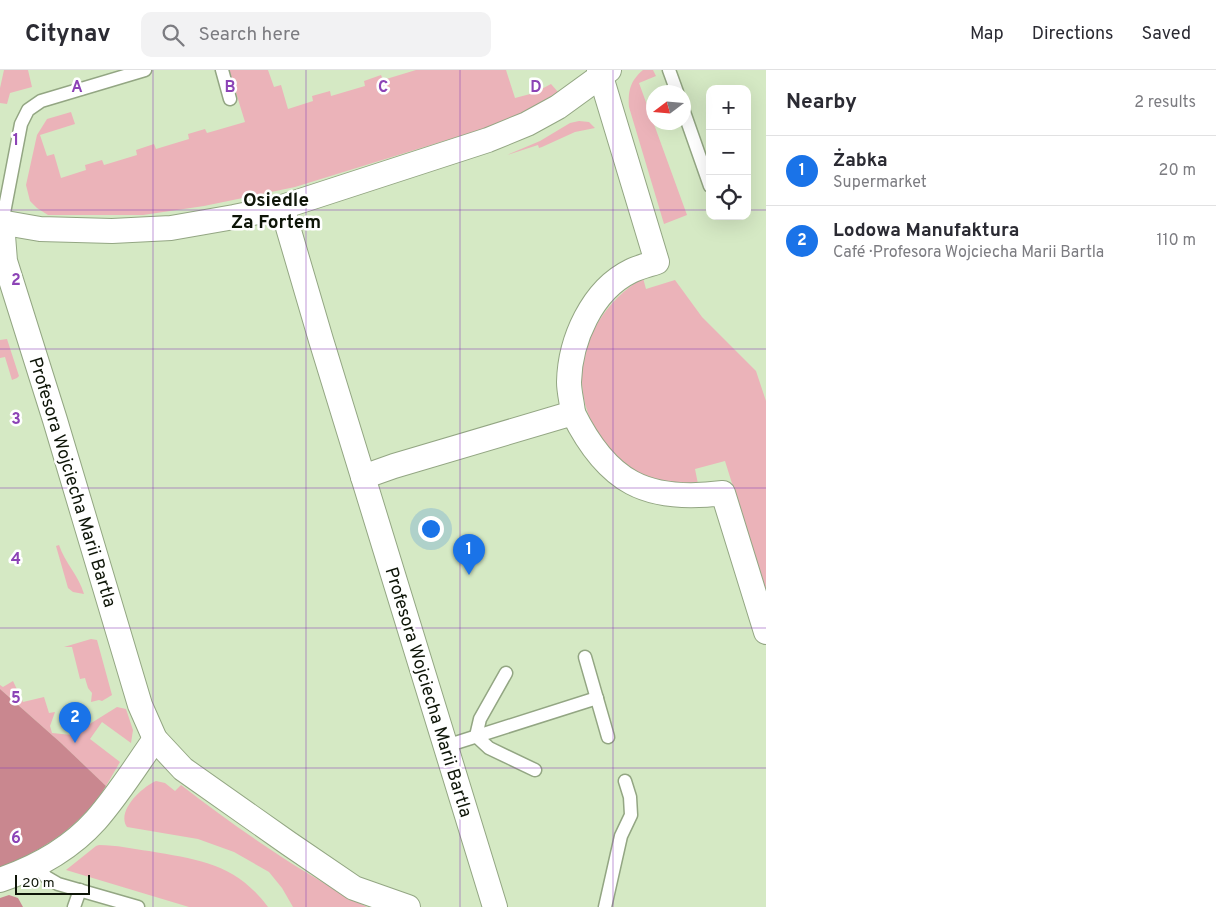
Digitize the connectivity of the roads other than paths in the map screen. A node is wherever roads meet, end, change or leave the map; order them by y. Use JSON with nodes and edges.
{"nodes":[{"id":1,"x":146,"y":70,"type":"edge"},
{"id":2,"x":222,"y":70,"type":"edge"},
{"id":3,"x":669,"y":70,"type":"edge"},
{"id":4,"x":603,"y":72,"type":"edge"},
{"id":5,"x":125,"y":73,"type":"edge"},
{"id":6,"x":674,"y":85,"type":"edge"},
{"id":7,"x":230,"y":99,"type":"dead end"},
{"id":8,"x":690,"y":130,"type":"edge"},
{"id":9,"x":706,"y":175,"type":"edge"},
{"id":10,"x":282,"y":207,"type":"junction"},
{"id":11,"x":1,"y":222,"type":"edge"},
{"id":12,"x":573,"y":412,"type":"junction"},
{"id":13,"x":363,"y":477,"type":"junction"},
{"id":14,"x":766,"y":632,"type":"edge"},
{"id":15,"x":585,"y":658,"type":"dead end"},
{"id":16,"x":506,"y":673,"type":"dead end"},
{"id":17,"x":597,"y":698,"type":"junction"},
{"id":18,"x":476,"y":736,"type":"junction"},
{"id":19,"x":608,"y":737,"type":"dead end"},
{"id":20,"x":155,"y":739,"type":"junction"},
{"id":21,"x":446,"y":746,"type":"junction"},
{"id":22,"x":535,"y":770,"type":"dead end"},
{"id":23,"x":625,"y":781,"type":"dead end"},
{"id":24,"x":36,"y":864,"type":"junction"},
{"id":25,"x":0,"y":880,"type":"edge"},
{"id":26,"x":80,"y":890,"type":"junction"},
{"id":27,"x":74,"y":907,"type":"edge"},
{"id":28,"x":138,"y":907,"type":"edge"},
{"id":29,"x":408,"y":907,"type":"edge"},
{"id":30,"x":495,"y":907,"type":"edge"},
{"id":31,"x":605,"y":907,"type":"edge"}],
"edges":[{"from":1,"to":5,"type":"lane"},
{"from":2,"to":7,"type":"lane"},
{"from":3,"to":6,"type":"lane"},
{"from":4,"to":10,"type":"street"},
{"from":4,"to":12,"type":"street"},
{"from":5,"to":11,"type":"lane"},
{"from":8,"to":9,"type":"lane"},
{"from":10,"to":11,"type":"street"},
{"from":10,"to":13,"type":"street","name":"Profesora Wojciecha Marii Bartla"},
{"from":11,"to":20,"type":"street","name":"Profesora Wojciecha Marii Bartla"},
{"from":12,"to":13,"type":"street"},
{"from":12,"to":14,"type":"street"},
{"from":13,"to":21,"type":"street","name":"Profesora Wojciecha Marii Bartla"},
{"from":15,"to":17,"type":"lane"},
{"from":16,"to":18,"type":"lane"},
{"from":17,"to":18,"type":"lane"},
{"from":17,"to":19,"type":"lane"},
{"from":18,"to":21,"type":"lane"},
{"from":18,"to":22,"type":"lane"},
{"from":20,"to":24,"type":"street"},
{"from":20,"to":29,"type":"street","name":"Profesora Wojciecha Marii Bartla"},
{"from":21,"to":30,"type":"street","name":"Profesora Wojciecha Marii Bartla"},
{"from":23,"to":31,"type":"lane"},
{"from":24,"to":25,"type":"street"},
{"from":24,"to":26,"type":"lane"},
{"from":26,"to":27,"type":"lane"},
{"from":26,"to":28,"type":"lane"}]}
